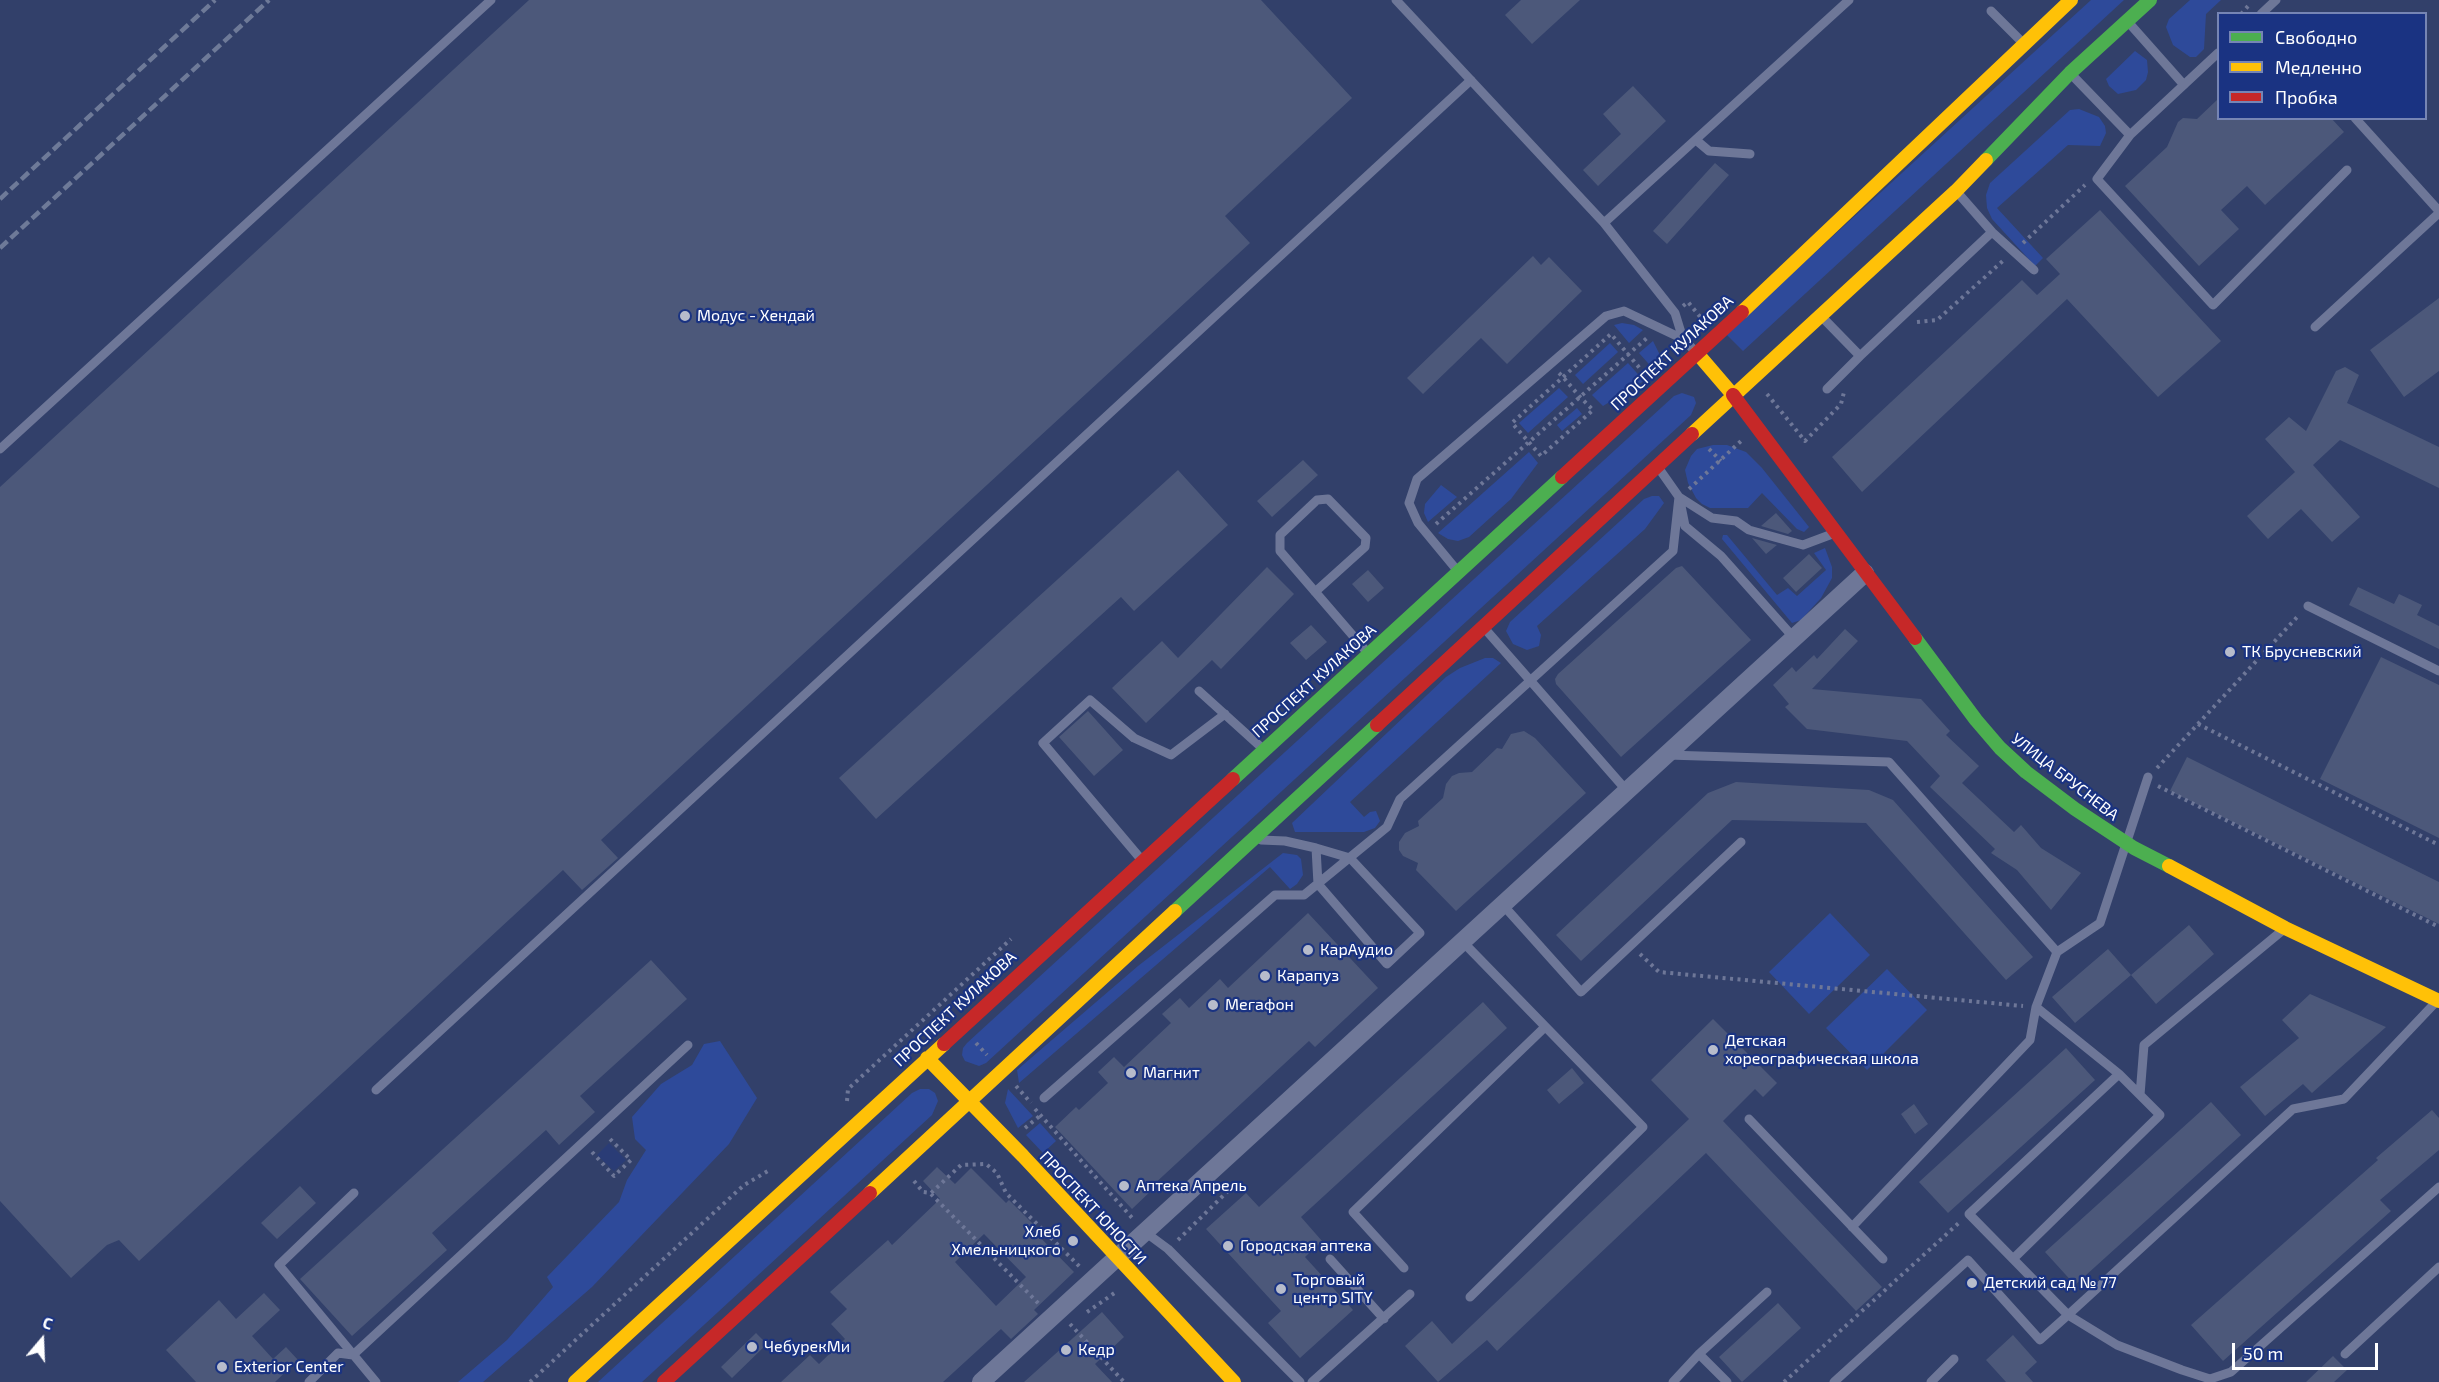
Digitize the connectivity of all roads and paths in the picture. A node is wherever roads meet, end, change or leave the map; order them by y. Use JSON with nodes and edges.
{"nodes":[{"id":1,"x":491,"y":0,"type":"edge"},
{"id":2,"x":1396,"y":0,"type":"edge"},
{"id":3,"x":1849,"y":0,"type":"edge"},
{"id":4,"x":2071,"y":0,"type":"edge"},
{"id":5,"x":2150,"y":0,"type":"edge"},
{"id":6,"x":2276,"y":0,"type":"edge"},
{"id":7,"x":1991,"y":11,"type":"dead end"},
{"id":8,"x":2263,"y":12,"type":"edge"},
{"id":9,"x":2127,"y":21,"type":"junction"},
{"id":10,"x":2023,"y":44,"type":"junction"},
{"id":11,"x":2217,"y":54,"type":"edge"},
{"id":12,"x":2070,"y":73,"type":"junction"},
{"id":13,"x":1472,"y":80,"type":"junction"},
{"id":14,"x":2184,"y":85,"type":"junction"},
{"id":15,"x":2357,"y":120,"type":"edge"},
{"id":16,"x":2130,"y":135,"type":"junction"},
{"id":17,"x":1696,"y":140,"type":"junction"},
{"id":18,"x":1750,"y":154,"type":"dead end"},
{"id":19,"x":2347,"y":170,"type":"dead end"},
{"id":20,"x":1956,"y":190,"type":"junction"},
{"id":21,"x":2439,"y":212,"type":"edge"},
{"id":22,"x":1604,"y":223,"type":"junction"},
{"id":23,"x":1992,"y":232,"type":"junction"},
{"id":24,"x":2034,"y":270,"type":"dead end"},
{"id":25,"x":1675,"y":313,"type":"junction"},
{"id":26,"x":1820,"y":315,"type":"junction"},
{"id":27,"x":1704,"y":320,"type":"dead end"},
{"id":28,"x":1659,"y":327,"type":"junction"},
{"id":29,"x":2315,"y":327,"type":"dead end"},
{"id":30,"x":1611,"y":334,"type":"dead end"},
{"id":31,"x":1683,"y":339,"type":"junction"},
{"id":32,"x":1697,"y":353,"type":"junction"},
{"id":33,"x":1860,"y":356,"type":"junction"},
{"id":34,"x":1551,"y":364,"type":"junction"},
{"id":35,"x":1563,"y":377,"type":"junction"},
{"id":36,"x":1761,"y":387,"type":"dead end"},
{"id":37,"x":1827,"y":388,"type":"dead end"},
{"id":38,"x":1733,"y":395,"type":"junction"},
{"id":39,"x":1580,"y":397,"type":"junction"},
{"id":40,"x":1805,"y":441,"type":"dead end"},
{"id":41,"x":1529,"y":442,"type":"junction"},
{"id":42,"x":1749,"y":447,"type":"dead end"},
{"id":43,"x":0,"y":449,"type":"edge"},
{"id":44,"x":1657,"y":466,"type":"junction"},
{"id":45,"x":1679,"y":497,"type":"junction"},
{"id":46,"x":1433,"y":527,"type":"dead end"},
{"id":47,"x":1835,"y":533,"type":"junction"},
{"id":48,"x":1458,"y":571,"type":"junction"},
{"id":49,"x":1865,"y":573,"type":"junction"},
{"id":50,"x":1315,"y":592,"type":"junction"},
{"id":51,"x":2308,"y":606,"type":"joint"},
{"id":52,"x":1483,"y":626,"type":"junction"},
{"id":53,"x":1794,"y":638,"type":"junction"},
{"id":54,"x":1368,"y":654,"type":"junction"},
{"id":55,"x":2439,"y":671,"type":"edge"},
{"id":56,"x":1531,"y":681,"type":"junction"},
{"id":57,"x":1199,"y":691,"type":"dead end"},
{"id":58,"x":1225,"y":714,"type":"junction"},
{"id":59,"x":2198,"y":724,"type":"junction"},
{"id":60,"x":1264,"y":749,"type":"junction"},
{"id":61,"x":1666,"y":755,"type":"junction"},
{"id":62,"x":2147,"y":778,"type":"junction"},
{"id":63,"x":1627,"y":791,"type":"junction"},
{"id":64,"x":1251,"y":839,"type":"junction"},
{"id":65,"x":1741,"y":842,"type":"dead end"},
{"id":66,"x":2127,"y":843,"type":"junction"},
{"id":67,"x":2439,"y":844,"type":"edge"},
{"id":68,"x":1317,"y":848,"type":"junction"},
{"id":69,"x":1350,"y":858,"type":"junction"},
{"id":70,"x":1142,"y":861,"type":"junction"},
{"id":71,"x":1318,"y":884,"type":"junction"},
{"id":72,"x":1503,"y":904,"type":"junction"},
{"id":73,"x":2439,"y":927,"type":"edge"},
{"id":74,"x":2285,"y":928,"type":"junction"},
{"id":75,"x":1011,"y":939,"type":"dead end"},
{"id":76,"x":1462,"y":941,"type":"junction"},
{"id":77,"x":1631,"y":945,"type":"junction"},
{"id":78,"x":2057,"y":952,"type":"junction"},
{"id":79,"x":2438,"y":1001,"type":"edge"},
{"id":80,"x":2036,"y":1008,"type":"junction"},
{"id":81,"x":1545,"y":1027,"type":"junction"},
{"id":82,"x":971,"y":1038,"type":"dead end"},
{"id":83,"x":688,"y":1045,"type":"dead end"},
{"id":84,"x":927,"y":1058,"type":"junction"},
{"id":85,"x":990,"y":1059,"type":"dead end"},
{"id":86,"x":2119,"y":1074,"type":"junction"},
{"id":87,"x":1014,"y":1084,"type":"dead end"},
{"id":88,"x":376,"y":1090,"type":"dead end"},
{"id":89,"x":2140,"y":1095,"type":"junction"},
{"id":90,"x":1044,"y":1098,"type":"dead end"},
{"id":91,"x":969,"y":1099,"type":"junction"},
{"id":92,"x":846,"y":1107,"type":"dead end"},
{"id":93,"x":1041,"y":1115,"type":"junction"},
{"id":94,"x":1749,"y":1119,"type":"dead end"},
{"id":95,"x":1021,"y":1132,"type":"dead end"},
{"id":96,"x":591,"y":1134,"type":"junction"},
{"id":97,"x":600,"y":1144,"type":"junction"},
{"id":98,"x":770,"y":1170,"type":"dead end"},
{"id":99,"x":913,"y":1180,"type":"dead end"},
{"id":100,"x":1233,"y":1186,"type":"dead end"},
{"id":101,"x":2439,"y":1187,"type":"edge"},
{"id":102,"x":354,"y":1193,"type":"dead end"},
{"id":103,"x":931,"y":1193,"type":"junction"},
{"id":104,"x":1969,"y":1214,"type":"junction"},
{"id":105,"x":1852,"y":1227,"type":"junction"},
{"id":106,"x":1145,"y":1232,"type":"junction"},
{"id":107,"x":1168,"y":1249,"type":"junction"},
{"id":108,"x":1117,"y":1257,"type":"junction"},
{"id":109,"x":2014,"y":1258,"type":"junction"},
{"id":110,"x":1330,"y":1259,"type":"dead end"},
{"id":111,"x":1883,"y":1259,"type":"dead end"},
{"id":112,"x":2439,"y":1267,"type":"edge"},
{"id":113,"x":1404,"y":1268,"type":"dead end"},
{"id":114,"x":1092,"y":1280,"type":"junction"},
{"id":115,"x":1116,"y":1292,"type":"dead end"},
{"id":116,"x":1767,"y":1292,"type":"dead end"},
{"id":117,"x":1410,"y":1294,"type":"dead end"},
{"id":118,"x":1470,"y":1297,"type":"dead end"},
{"id":119,"x":1107,"y":1299,"type":"junction"},
{"id":120,"x":2068,"y":1315,"type":"junction"},
{"id":121,"x":1052,"y":1317,"type":"junction"},
{"id":122,"x":1384,"y":1319,"type":"junction"},
{"id":123,"x":1070,"y":1324,"type":"junction"},
{"id":124,"x":1699,"y":1354,"type":"junction"},
{"id":125,"x":2345,"y":1354,"type":"dead end"},
{"id":126,"x":353,"y":1355,"type":"junction"},
{"id":127,"x":1954,"y":1359,"type":"dead end"},
{"id":128,"x":309,"y":1382,"type":"edge"},
{"id":129,"x":376,"y":1382,"type":"edge"},
{"id":130,"x":530,"y":1382,"type":"edge"},
{"id":131,"x":575,"y":1382,"type":"edge"},
{"id":132,"x":664,"y":1382,"type":"edge"},
{"id":133,"x":981,"y":1382,"type":"edge"},
{"id":134,"x":1125,"y":1382,"type":"edge"},
{"id":135,"x":1234,"y":1382,"type":"edge"},
{"id":136,"x":1300,"y":1382,"type":"edge"},
{"id":137,"x":1312,"y":1382,"type":"edge"},
{"id":138,"x":1673,"y":1382,"type":"edge"},
{"id":139,"x":1727,"y":1382,"type":"edge"},
{"id":140,"x":1784,"y":1382,"type":"edge"},
{"id":141,"x":1834,"y":1382,"type":"edge"},
{"id":142,"x":1930,"y":1382,"type":"edge"}],
"edges":[{"from":1,"to":43,"type":"lane"},
{"from":2,"to":13,"type":"lane"},
{"from":3,"to":17,"type":"lane"},
{"from":4,"to":10,"type":"main road","name":"ПРОСПЕКТ КУЛАКОВА"},
{"from":5,"to":9,"type":"main road"},
{"from":6,"to":8,"type":"lane"},
{"from":7,"to":10,"type":"lane"},
{"from":9,"to":12,"type":"main road"},
{"from":9,"to":14,"type":"lane"},
{"from":10,"to":32,"type":"main road","name":"ПРОСПЕКТ КУЛАКОВА"},
{"from":11,"to":14,"type":"lane"},
{"from":12,"to":16,"type":"lane"},
{"from":12,"to":20,"type":"main road"},
{"from":13,"to":22,"type":"lane"},
{"from":13,"to":88,"type":"lane"},
{"from":14,"to":16,"type":"lane"},
{"from":15,"to":21,"type":"lane"},
{"from":16,"to":19,"type":"lane"},
{"from":17,"to":18,"type":"lane"},
{"from":17,"to":22,"type":"lane"},
{"from":20,"to":23,"type":"lane"},
{"from":20,"to":26,"type":"main road"},
{"from":21,"to":29,"type":"lane"},
{"from":22,"to":25,"type":"lane"},
{"from":23,"to":24,"type":"lane"},
{"from":23,"to":33,"type":"lane"},
{"from":25,"to":27,"type":"path"},
{"from":25,"to":31,"type":"lane"},
{"from":26,"to":33,"type":"lane"},
{"from":26,"to":38,"type":"main road"},
{"from":28,"to":31,"type":"lane"},
{"from":28,"to":34,"type":"lane"},
{"from":28,"to":39,"type":"path"},
{"from":30,"to":35,"type":"path"},
{"from":31,"to":32,"type":"lane"},
{"from":32,"to":38,"type":"main road","name":"УЛИЦА БРУСНЕВА"},
{"from":32,"to":48,"type":"main road","name":"ПРОСПЕКТ КУЛАКОВА"},
{"from":33,"to":37,"type":"lane"},
{"from":34,"to":35,"type":"path"},
{"from":34,"to":48,"type":"lane"},
{"from":35,"to":39,"type":"path"},
{"from":35,"to":41,"type":"path"},
{"from":36,"to":40,"type":"path"},
{"from":38,"to":44,"type":"main road"},
{"from":38,"to":47,"type":"main road","name":"УЛИЦА БРУСНЕВА"},
{"from":39,"to":41,"type":"path"},
{"from":39,"to":41,"type":"path"},
{"from":41,"to":46,"type":"path"},
{"from":42,"to":45,"type":"path"},
{"from":44,"to":45,"type":"lane"},
{"from":44,"to":52,"type":"main road"},
{"from":45,"to":47,"type":"lane"},
{"from":45,"to":53,"type":"lane"},
{"from":45,"to":56,"type":"lane"},
{"from":47,"to":49,"type":"main road","name":"УЛИЦА БРУСНЕВА"},
{"from":48,"to":54,"type":"main road","name":"ПРОСПЕКТ КУЛАКОВА"},
{"from":49,"to":53,"type":"street"},
{"from":49,"to":66,"type":"main road","name":"УЛИЦА БРУСНЕВА"},
{"from":50,"to":50,"type":"lane"},
{"from":50,"to":54,"type":"lane"},
{"from":51,"to":55,"type":"lane"},
{"from":51,"to":59,"type":"path"},
{"from":52,"to":56,"type":"lane"},
{"from":52,"to":64,"type":"main road"},
{"from":53,"to":61,"type":"street"},
{"from":54,"to":60,"type":"main road","name":"ПРОСПЕКТ КУЛАКОВА"},
{"from":56,"to":63,"type":"lane"},
{"from":56,"to":69,"type":"lane"},
{"from":57,"to":58,"type":"lane"},
{"from":58,"to":60,"type":"lane"},
{"from":58,"to":70,"type":"lane"},
{"from":59,"to":62,"type":"path"},
{"from":59,"to":67,"type":"path"},
{"from":60,"to":70,"type":"main road","name":"ПРОСПЕКТ КУЛАКОВА"},
{"from":61,"to":63,"type":"street"},
{"from":61,"to":78,"type":"lane"},
{"from":62,"to":66,"type":"lane"},
{"from":62,"to":73,"type":"path"},
{"from":63,"to":72,"type":"street"},
{"from":64,"to":68,"type":"lane"},
{"from":64,"to":91,"type":"main road"},
{"from":65,"to":77,"type":"lane"},
{"from":66,"to":74,"type":"main road","name":"УЛИЦА БРУСНЕВА"},
{"from":66,"to":78,"type":"lane"},
{"from":68,"to":69,"type":"lane"},
{"from":68,"to":71,"type":"lane"},
{"from":69,"to":71,"type":"lane"},
{"from":69,"to":71,"type":"lane"},
{"from":70,"to":84,"type":"main road","name":"ПРОСПЕКТ КУЛАКОВА"},
{"from":71,"to":90,"type":"lane"},
{"from":72,"to":76,"type":"street"},
{"from":72,"to":77,"type":"lane"},
{"from":74,"to":79,"type":"main road","name":"УЛИЦА БРУСНЕВА"},
{"from":74,"to":89,"type":"lane"},
{"from":75,"to":92,"type":"path"},
{"from":76,"to":81,"type":"lane"},
{"from":76,"to":106,"type":"street"},
{"from":77,"to":80,"type":"path"},
{"from":78,"to":80,"type":"lane"},
{"from":79,"to":120,"type":"lane"},
{"from":80,"to":86,"type":"lane"},
{"from":80,"to":105,"type":"lane"},
{"from":81,"to":113,"type":"lane"},
{"from":81,"to":118,"type":"lane"},
{"from":82,"to":85,"type":"path"},
{"from":83,"to":96,"type":"lane"},
{"from":84,"to":91,"type":"main road","name":"ПРОСПЕКТ ЮНОСТИ"},
{"from":84,"to":131,"type":"main road","name":"ПРОСПЕКТ КУЛАКОВА"},
{"from":86,"to":89,"type":"lane"},
{"from":86,"to":104,"type":"lane"},
{"from":87,"to":93,"type":"path"},
{"from":89,"to":109,"type":"lane"},
{"from":91,"to":108,"type":"main road","name":"ПРОСПЕКТ ЮНОСТИ"},
{"from":91,"to":132,"type":"main road"},
{"from":93,"to":95,"type":"path"},
{"from":93,"to":106,"type":"path"},
{"from":94,"to":105,"type":"lane"},
{"from":96,"to":97,"type":"path"},
{"from":96,"to":126,"type":"lane"},
{"from":97,"to":97,"type":"path"},
{"from":98,"to":130,"type":"path"},
{"from":99,"to":103,"type":"path"},
{"from":100,"to":107,"type":"path"},
{"from":101,"to":120,"type":"lane"},
{"from":102,"to":126,"type":"lane"},
{"from":103,"to":114,"type":"path"},
{"from":103,"to":121,"type":"path"},
{"from":104,"to":109,"type":"lane"},
{"from":104,"to":140,"type":"path"},
{"from":105,"to":111,"type":"lane"},
{"from":106,"to":107,"type":"lane"},
{"from":106,"to":108,"type":"street"},
{"from":107,"to":136,"type":"lane"},
{"from":108,"to":114,"type":"street"},
{"from":108,"to":135,"type":"main road","name":"ПРОСПЕКТ ЮНОСТИ"},
{"from":109,"to":120,"type":"lane"},
{"from":110,"to":122,"type":"lane"},
{"from":112,"to":125,"type":"lane"},
{"from":114,"to":119,"type":"path"},
{"from":114,"to":121,"type":"street"},
{"from":115,"to":119,"type":"path"},
{"from":116,"to":124,"type":"lane"},
{"from":117,"to":122,"type":"lane"},
{"from":119,"to":123,"type":"path"},
{"from":120,"to":141,"type":"lane"},
{"from":121,"to":123,"type":"path"},
{"from":121,"to":133,"type":"street"},
{"from":122,"to":137,"type":"lane"},
{"from":123,"to":134,"type":"path"},
{"from":124,"to":138,"type":"lane"},
{"from":124,"to":139,"type":"lane"},
{"from":126,"to":128,"type":"lane"},
{"from":126,"to":129,"type":"lane"},
{"from":127,"to":142,"type":"lane"}]}
